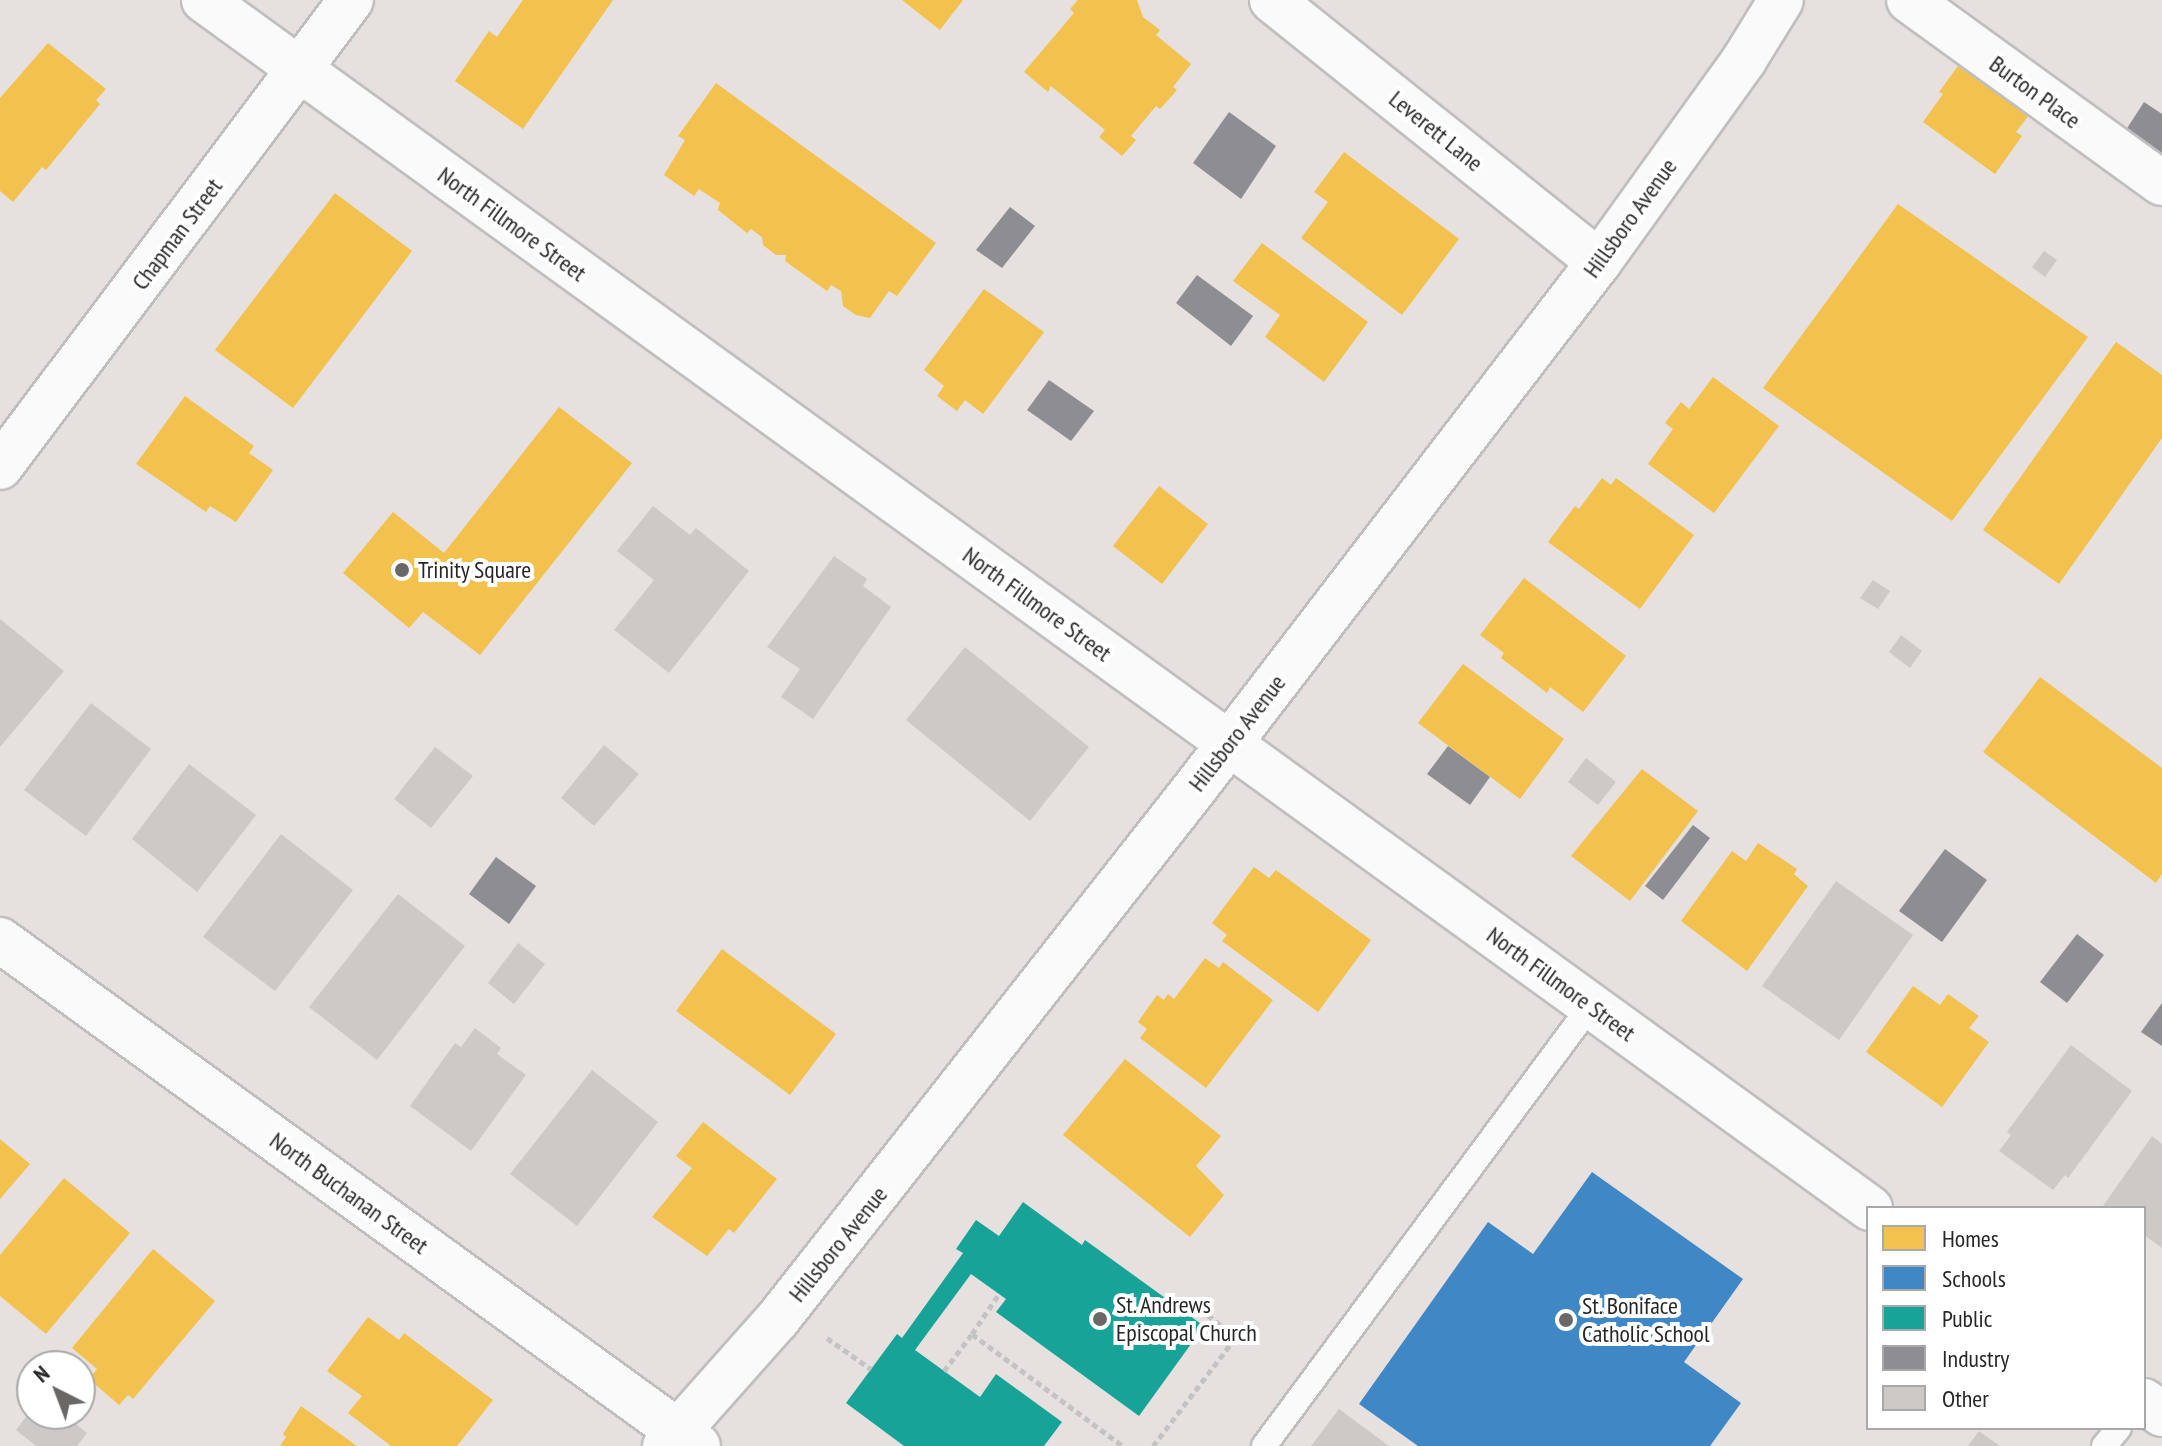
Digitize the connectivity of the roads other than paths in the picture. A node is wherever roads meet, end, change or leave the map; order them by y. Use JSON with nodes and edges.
{"nodes":[{"id":1,"x":204,"y":0,"type":"edge"},
{"id":2,"x":351,"y":0,"type":"edge"},
{"id":3,"x":1272,"y":0,"type":"edge"},
{"id":4,"x":1781,"y":0,"type":"edge"},
{"id":5,"x":1909,"y":0,"type":"edge"},
{"id":6,"x":300,"y":71,"type":"junction"},
{"id":7,"x":2162,"y":183,"type":"edge"},
{"id":8,"x":1599,"y":262,"type":"junction"},
{"id":9,"x":0,"y":467,"type":"edge"},
{"id":10,"x":1229,"y":743,"type":"junction"},
{"id":11,"x":0,"y":940,"type":"edge"},
{"id":12,"x":1591,"y":1005,"type":"junction"},
{"id":13,"x":1867,"y":1206,"type":"edge"},
{"id":14,"x":2117,"y":1430,"type":"edge"},
{"id":15,"x":681,"y":1441,"type":"edge"},
{"id":16,"x":1264,"y":1446,"type":"edge"},
{"id":17,"x":2104,"y":1446,"type":"edge"}],
"edges":[{"from":1,"to":6,"type":"street","name":"North Fillmore Street"},
{"from":2,"to":6,"type":"street","name":"Chapman Street"},
{"from":3,"to":8,"type":"street","name":"Leverett Lane"},
{"from":4,"to":8,"type":"street","name":"Hillsboro Avenue"},
{"from":5,"to":7,"type":"street","name":"Burton Place"},
{"from":6,"to":9,"type":"street","name":"Chapman Street"},
{"from":6,"to":10,"type":"street","name":"North Fillmore Street"},
{"from":8,"to":10,"type":"street","name":"Hillsboro Avenue"},
{"from":10,"to":12,"type":"street","name":"North Fillmore Street"},
{"from":10,"to":15,"type":"street","name":"Hillsboro Avenue"},
{"from":11,"to":15,"type":"street","name":"North Buchanan Street"},
{"from":12,"to":13,"type":"street","name":"North Fillmore Street"},
{"from":12,"to":16,"type":"lane"},
{"from":14,"to":17,"type":"lane"}]}
